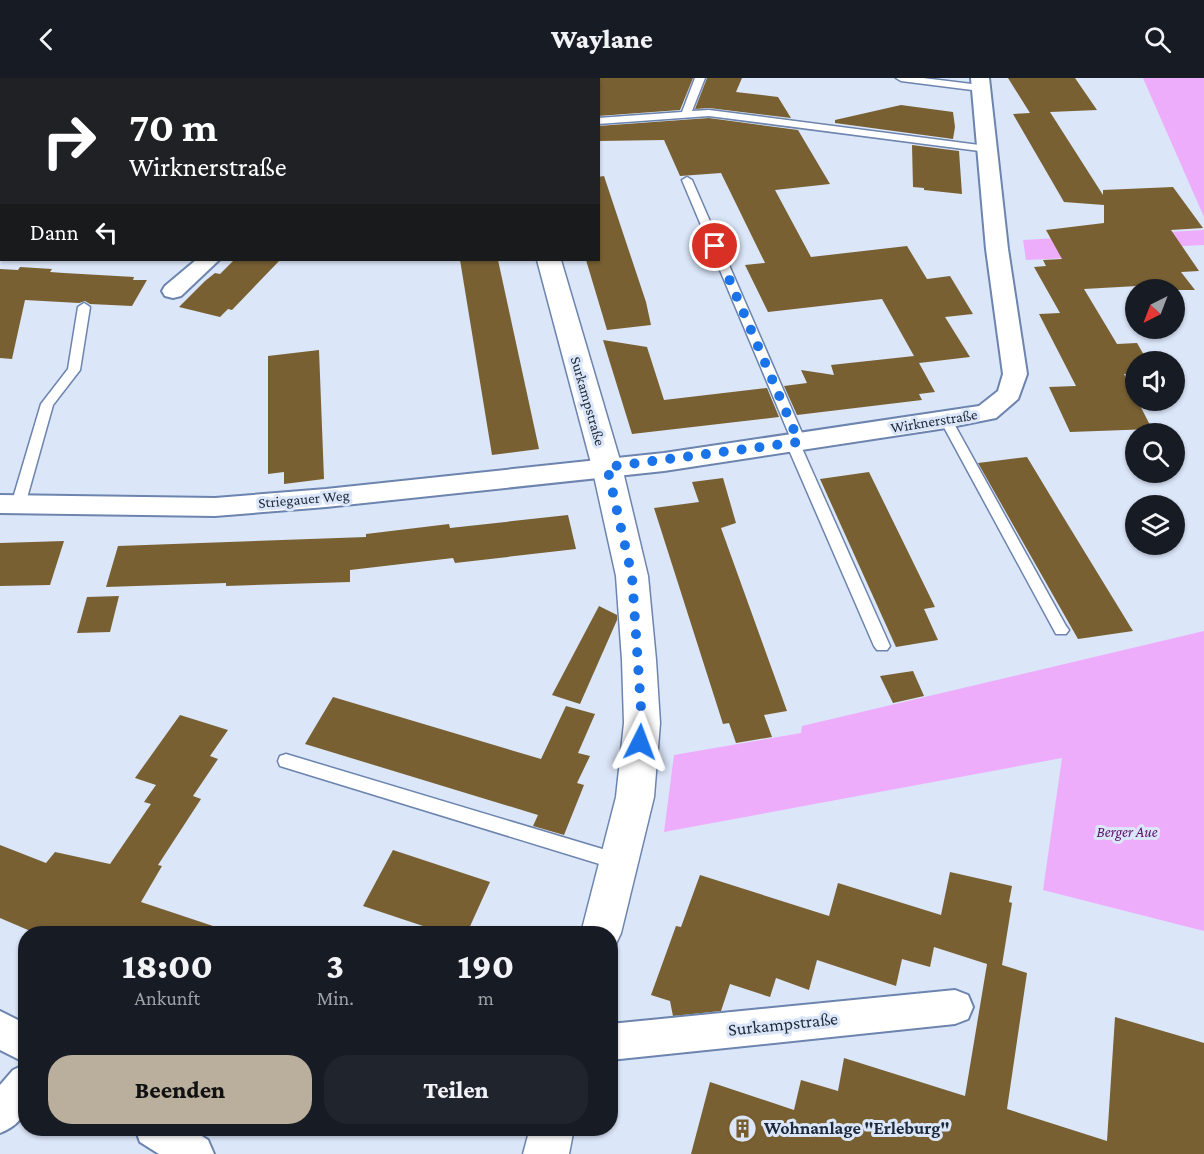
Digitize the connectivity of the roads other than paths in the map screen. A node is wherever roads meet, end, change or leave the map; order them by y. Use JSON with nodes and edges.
{"nodes":[{"id":1,"x":700,"y":78,"type":"edge"},
{"id":2,"x":901,"y":78,"type":"edge"},
{"id":3,"x":980,"y":83,"type":"edge"},
{"id":4,"x":686,"y":115,"type":"junction"},
{"id":5,"x":600,"y":121,"type":"edge"},
{"id":6,"x":987,"y":149,"type":"junction"},
{"id":7,"x":687,"y":180,"type":"dead end"},
{"id":8,"x":207,"y":261,"type":"edge"},
{"id":9,"x":549,"y":261,"type":"edge"},
{"id":10,"x":173,"y":291,"type":"dead end"},
{"id":11,"x":84,"y":307,"type":"dead end"},
{"id":12,"x":946,"y":420,"type":"junction"},
{"id":13,"x":796,"y":442,"type":"junction"},
{"id":14,"x":607,"y":467,"type":"junction"},
{"id":15,"x":9,"y":505,"type":"edge"},
{"id":16,"x":1061,"y":630,"type":"dead end"},
{"id":17,"x":882,"y":646,"type":"dead end"},
{"id":18,"x":286,"y":761,"type":"dead end"},
{"id":19,"x":619,"y":862,"type":"junction"},
{"id":20,"x":603,"y":926,"type":"edge"},
{"id":21,"x":955,"y":1007,"type":"dead end"},
{"id":22,"x":0,"y":1029,"type":"edge"},
{"id":23,"x":18,"y":1040,"type":"edge"},
{"id":24,"x":618,"y":1041,"type":"edge"},
{"id":25,"x":18,"y":1093,"type":"edge"},
{"id":26,"x":0,"y":1114,"type":"edge"},
{"id":27,"x":166,"y":1136,"type":"edge"},
{"id":28,"x":550,"y":1136,"type":"edge"},
{"id":29,"x":194,"y":1154,"type":"edge"},
{"id":30,"x":546,"y":1154,"type":"edge"}],
"edges":[{"from":1,"to":4,"type":"lane"},
{"from":2,"to":3,"type":"lane"},
{"from":3,"to":6,"type":"street","name":"Wirknerstraße"},
{"from":4,"to":5,"type":"lane"},
{"from":4,"to":6,"type":"lane"},
{"from":6,"to":12,"type":"street","name":"Wirknerstraße"},
{"from":7,"to":13,"type":"lane"},
{"from":8,"to":10,"type":"street"},
{"from":9,"to":14,"type":"street","name":"Surkampstraße"},
{"from":11,"to":15,"type":"lane"},
{"from":12,"to":13,"type":"street","name":"Wirknerstraße"},
{"from":12,"to":16,"type":"lane"},
{"from":13,"to":14,"type":"street","name":"Wirknerstraße"},
{"from":13,"to":17,"type":"lane"},
{"from":14,"to":15,"type":"street","name":"Striegauer Weg"},
{"from":14,"to":19,"type":"street","name":"Surkampstraße"},
{"from":18,"to":19,"type":"lane"},
{"from":19,"to":20,"type":"street","name":"Surkampstraße"},
{"from":21,"to":24,"type":"street","name":"Surkampstraße"},
{"from":22,"to":23,"type":"street"},
{"from":25,"to":26,"type":"street"},
{"from":27,"to":29,"type":"street"},
{"from":28,"to":30,"type":"street"}]}
